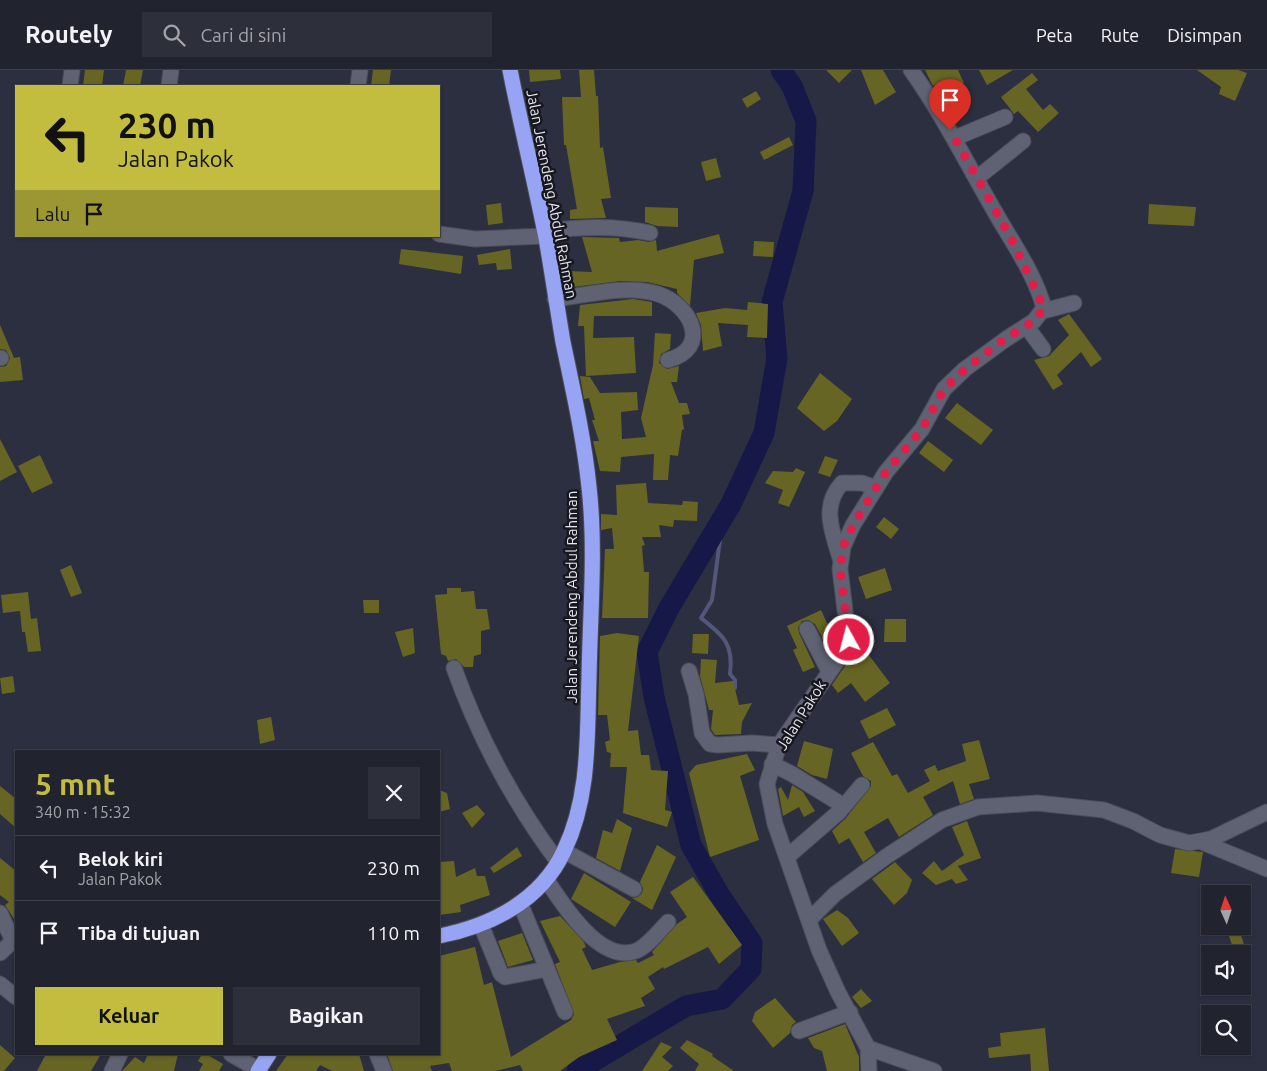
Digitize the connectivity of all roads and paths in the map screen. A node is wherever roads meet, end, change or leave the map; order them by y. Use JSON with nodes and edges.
{"nodes":[{"id":1,"x":72,"y":70,"type":"edge"},
{"id":2,"x":171,"y":70,"type":"edge"},
{"id":3,"x":360,"y":70,"type":"edge"},
{"id":4,"x":510,"y":70,"type":"edge"},
{"id":5,"x":911,"y":70,"type":"edge"},
{"id":6,"x":70,"y":85,"type":"edge"},
{"id":7,"x":168,"y":85,"type":"edge"},
{"id":8,"x":358,"y":85,"type":"edge"},
{"id":9,"x":1005,"y":117,"type":"dead end"},
{"id":10,"x":955,"y":138,"type":"junction"},
{"id":11,"x":1023,"y":140,"type":"dead end"},
{"id":12,"x":977,"y":178,"type":"junction"},
{"id":13,"x":650,"y":232,"type":"dead end"},
{"id":14,"x":440,"y":234,"type":"edge"},
{"id":15,"x":545,"y":234,"type":"junction"},
{"id":16,"x":556,"y":299,"type":"junction"},
{"id":17,"x":1074,"y":303,"type":"dead end"},
{"id":18,"x":1043,"y":311,"type":"junction"},
{"id":19,"x":1027,"y":327,"type":"junction"},
{"id":20,"x":1043,"y":349,"type":"dead end"},
{"id":21,"x":668,"y":360,"type":"dead end"},
{"id":22,"x":876,"y":488,"type":"junction"},
{"id":23,"x":840,"y":558,"type":"junction"},
{"id":24,"x":807,"y":630,"type":"dead end"},
{"id":25,"x":454,"y":668,"type":"dead end"},
{"id":26,"x":689,"y":671,"type":"dead end"},
{"id":27,"x":825,"y":677,"type":"junction"},
{"id":28,"x":782,"y":741,"type":"junction"},
{"id":29,"x":772,"y":764,"type":"junction"},
{"id":30,"x":862,"y":785,"type":"dead end"},
{"id":31,"x":844,"y":806,"type":"junction"},
{"id":32,"x":1267,"y":812,"type":"edge"},
{"id":33,"x":1202,"y":842,"type":"junction"},
{"id":34,"x":561,"y":857,"type":"junction"},
{"id":35,"x":786,"y":857,"type":"junction"},
{"id":36,"x":1267,"y":869,"type":"edge"},
{"id":37,"x":546,"y":879,"type":"junction"},
{"id":38,"x":634,"y":889,"type":"dead end"},
{"id":39,"x":520,"y":903,"type":"junction"},
{"id":40,"x":809,"y":920,"type":"junction"},
{"id":41,"x":2,"y":921,"type":"edge"},
{"id":42,"x":668,"y":922,"type":"dead end"},
{"id":43,"x":481,"y":925,"type":"junction"},
{"id":44,"x":440,"y":936,"type":"edge"},
{"id":45,"x":14,"y":940,"type":"edge"},
{"id":46,"x":0,"y":953,"type":"edge"},
{"id":47,"x":547,"y":969,"type":"junction"},
{"id":48,"x":0,"y":984,"type":"edge"},
{"id":49,"x":15,"y":997,"type":"edge"},
{"id":50,"x":565,"y":1012,"type":"dead end"},
{"id":51,"x":850,"y":1012,"type":"junction"},
{"id":52,"x":799,"y":1031,"type":"dead end"},
{"id":53,"x":868,"y":1048,"type":"junction"},
{"id":54,"x":120,"y":1055,"type":"edge"},
{"id":55,"x":234,"y":1055,"type":"edge"},
{"id":56,"x":268,"y":1055,"type":"edge"},
{"id":57,"x":376,"y":1055,"type":"edge"},
{"id":58,"x":112,"y":1071,"type":"edge"},
{"id":59,"x":258,"y":1071,"type":"edge"},
{"id":60,"x":384,"y":1071,"type":"edge"},
{"id":61,"x":869,"y":1071,"type":"edge"},
{"id":62,"x":934,"y":1071,"type":"edge"}],
"edges":[{"from":1,"to":6,"type":"street"},
{"from":2,"to":7,"type":"street"},
{"from":3,"to":8,"type":"street"},
{"from":4,"to":15,"type":"highway","name":"Jalan Jerendeng Abdul Rahman"},
{"from":5,"to":10,"type":"street"},
{"from":9,"to":10,"type":"street"},
{"from":10,"to":12,"type":"street"},
{"from":11,"to":12,"type":"street"},
{"from":12,"to":18,"type":"street"},
{"from":13,"to":15,"type":"street"},
{"from":14,"to":15,"type":"street"},
{"from":15,"to":16,"type":"highway","name":"Jalan Jerendeng Abdul Rahman"},
{"from":16,"to":21,"type":"street"},
{"from":16,"to":34,"type":"highway","name":"Jalan Jerendeng Abdul Rahman"},
{"from":17,"to":18,"type":"street"},
{"from":18,"to":19,"type":"street","name":"Jalan Pakok"},
{"from":19,"to":20,"type":"street"},
{"from":19,"to":22,"type":"street","name":"Jalan Pakok"},
{"from":22,"to":23,"type":"street","name":"Jalan Pakok"},
{"from":22,"to":23,"type":"street"},
{"from":23,"to":27,"type":"street","name":"Jalan Pakok"},
{"from":24,"to":27,"type":"street"},
{"from":25,"to":34,"type":"street"},
{"from":26,"to":28,"type":"street"},
{"from":27,"to":28,"type":"street","name":"Jalan Pakok"},
{"from":28,"to":29,"type":"street","name":"Jalan Pakok"},
{"from":29,"to":31,"type":"street"},
{"from":29,"to":35,"type":"street","name":"Jalan Pakok"},
{"from":30,"to":31,"type":"street"},
{"from":31,"to":35,"type":"street"},
{"from":32,"to":33,"type":"street"},
{"from":33,"to":36,"type":"street"},
{"from":33,"to":40,"type":"street"},
{"from":34,"to":37,"type":"highway","name":"Jalan Jerendeng Abdul Rahman"},
{"from":34,"to":38,"type":"street"},
{"from":35,"to":40,"type":"street","name":"Jalan Pakok"},
{"from":37,"to":39,"type":"highway","name":"Jalan Jerendeng Abdul Rahman"},
{"from":37,"to":42,"type":"street"},
{"from":39,"to":43,"type":"highway","name":"Jalan Jerendeng Abdul Rahman"},
{"from":39,"to":47,"type":"street"},
{"from":40,"to":51,"type":"street","name":"Jalan Pakok"},
{"from":41,"to":45,"type":"street"},
{"from":43,"to":44,"type":"highway","name":"Jalan Jerendeng Abdul Rahman"},
{"from":43,"to":47,"type":"street"},
{"from":45,"to":46,"type":"street"},
{"from":47,"to":50,"type":"street"},
{"from":48,"to":49,"type":"street"},
{"from":51,"to":52,"type":"street"},
{"from":51,"to":53,"type":"street","name":"Jalan Pakok"},
{"from":53,"to":61,"type":"street","name":"Jalan Pakok"},
{"from":53,"to":62,"type":"street"},
{"from":54,"to":58,"type":"street"},
{"from":55,"to":59,"type":"street"},
{"from":56,"to":59,"type":"highway"},
{"from":57,"to":60,"type":"street"}]}
